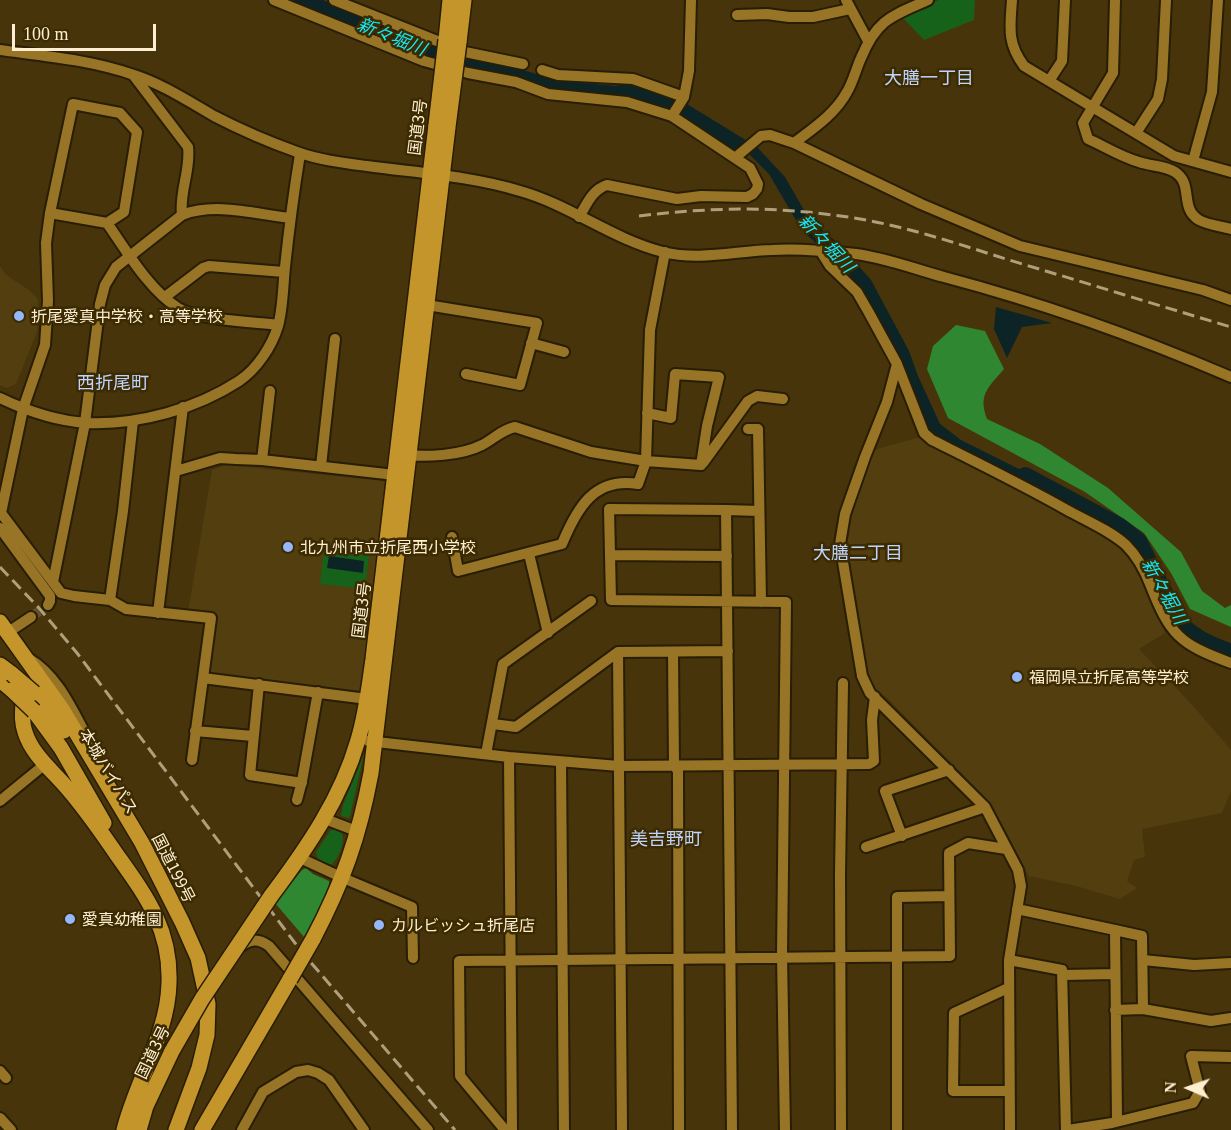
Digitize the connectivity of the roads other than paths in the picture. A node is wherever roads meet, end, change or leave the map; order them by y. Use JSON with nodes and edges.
{"nodes":[{"id":1,"x":274,"y":0,"type":"edge"},
{"id":2,"x":334,"y":0,"type":"edge"},
{"id":3,"x":450,"y":0,"type":"edge"},
{"id":4,"x":464,"y":0,"type":"edge"},
{"id":5,"x":692,"y":0,"type":"edge"},
{"id":6,"x":928,"y":0,"type":"edge"},
{"id":7,"x":1012,"y":0,"type":"edge"},
{"id":8,"x":1065,"y":0,"type":"edge"},
{"id":9,"x":1115,"y":0,"type":"edge"},
{"id":10,"x":1166,"y":0,"type":"edge"},
{"id":11,"x":1218,"y":0,"type":"edge"},
{"id":12,"x":848,"y":4,"type":"edge"},
{"id":13,"x":737,"y":15,"type":"dead end"},
{"id":14,"x":452,"y":41,"type":"junction"},
{"id":15,"x":868,"y":41,"type":"junction"},
{"id":16,"x":0,"y":50,"type":"edge"},
{"id":17,"x":523,"y":64,"type":"dead end"},
{"id":18,"x":542,"y":70,"type":"dead end"},
{"id":19,"x":133,"y":75,"type":"junction"},
{"id":20,"x":1049,"y":81,"type":"junction"},
{"id":21,"x":684,"y":97,"type":"junction"},
{"id":22,"x":1093,"y":108,"type":"junction"},
{"id":23,"x":672,"y":116,"type":"junction"},
{"id":24,"x":1136,"y":133,"type":"junction"},
{"id":25,"x":794,"y":143,"type":"junction"},
{"id":26,"x":300,"y":154,"type":"junction"},
{"id":27,"x":738,"y":155,"type":"junction"},
{"id":28,"x":1193,"y":161,"type":"junction"},
{"id":29,"x":1231,"y":172,"type":"edge"},
{"id":30,"x":436,"y":175,"type":"junction"},
{"id":31,"x":50,"y":213,"type":"junction"},
{"id":32,"x":182,"y":215,"type":"junction"},
{"id":33,"x":579,"y":217,"type":"junction"},
{"id":34,"x":290,"y":218,"type":"junction"},
{"id":35,"x":106,"y":223,"type":"junction"},
{"id":36,"x":1231,"y":229,"type":"edge"},
{"id":37,"x":820,"y":250,"type":"junction"},
{"id":38,"x":665,"y":252,"type":"junction"},
{"id":39,"x":130,"y":255,"type":"junction"},
{"id":40,"x":284,"y":272,"type":"junction"},
{"id":41,"x":165,"y":297,"type":"junction"},
{"id":42,"x":1231,"y":300,"type":"edge"},
{"id":43,"x":427,"y":305,"type":"junction"},
{"id":44,"x":278,"y":325,"type":"junction"},
{"id":45,"x":334,"y":339,"type":"dead end"},
{"id":46,"x":531,"y":344,"type":"junction"},
{"id":47,"x":564,"y":352,"type":"dead end"},
{"id":48,"x":897,"y":364,"type":"junction"},
{"id":49,"x":466,"y":374,"type":"dead end"},
{"id":50,"x":1231,"y":377,"type":"edge"},
{"id":51,"x":270,"y":391,"type":"dead end"},
{"id":52,"x":0,"y":398,"type":"edge"},
{"id":53,"x":783,"y":399,"type":"dead end"},
{"id":54,"x":183,"y":407,"type":"junction"},
{"id":55,"x":23,"y":409,"type":"junction"},
{"id":56,"x":647,"y":413,"type":"junction"},
{"id":57,"x":133,"y":421,"type":"junction"},
{"id":58,"x":85,"y":423,"type":"junction"},
{"id":59,"x":748,"y":429,"type":"dead end"},
{"id":60,"x":403,"y":455,"type":"junction"},
{"id":61,"x":262,"y":460,"type":"junction"},
{"id":62,"x":646,"y":462,"type":"junction"},
{"id":63,"x":701,"y":465,"type":"junction"},
{"id":64,"x":321,"y":466,"type":"junction"},
{"id":65,"x":176,"y":471,"type":"junction"},
{"id":66,"x":395,"y":476,"type":"junction"},
{"id":67,"x":726,"y":510,"type":"junction"},
{"id":68,"x":759,"y":511,"type":"junction"},
{"id":69,"x":0,"y":514,"type":"edge"},
{"id":70,"x":0,"y":528,"type":"edge"},
{"id":71,"x":452,"y":537,"type":"dead end"},
{"id":72,"x":529,"y":554,"type":"junction"},
{"id":73,"x":610,"y":555,"type":"junction"},
{"id":74,"x":727,"y":556,"type":"junction"},
{"id":75,"x":53,"y":582,"type":"junction"},
{"id":76,"x":110,"y":600,"type":"junction"},
{"id":77,"x":591,"y":601,"type":"dead end"},
{"id":78,"x":727,"y":602,"type":"junction"},
{"id":79,"x":761,"y":602,"type":"junction"},
{"id":80,"x":48,"y":605,"type":"dead end"},
{"id":81,"x":158,"y":613,"type":"junction"},
{"id":82,"x":31,"y":617,"type":"tunnel mouth"},
{"id":83,"x":4,"y":628,"type":"edge"},
{"id":84,"x":548,"y":633,"type":"junction"},
{"id":85,"x":19,"y":651,"type":"junction"},
{"id":86,"x":728,"y":651,"type":"junction"},
{"id":87,"x":618,"y":652,"type":"junction"},
{"id":88,"x":674,"y":652,"type":"junction"},
{"id":89,"x":1231,"y":663,"type":"edge"},
{"id":90,"x":6,"y":677,"type":"edge"},
{"id":91,"x":203,"y":678,"type":"junction"},
{"id":92,"x":843,"y":683,"type":"dead end"},
{"id":93,"x":260,"y":684,"type":"junction"},
{"id":94,"x":318,"y":692,"type":"junction"},
{"id":95,"x":875,"y":697,"type":"junction"},
{"id":96,"x":367,"y":699,"type":"junction"},
{"id":97,"x":29,"y":708,"type":"junction"},
{"id":98,"x":493,"y":724,"type":"junction"},
{"id":99,"x":195,"y":730,"type":"junction"},
{"id":100,"x":253,"y":736,"type":"junction"},
{"id":101,"x":359,"y":739,"type":"junction"},
{"id":102,"x":376,"y":742,"type":"junction"},
{"id":103,"x":486,"y":754,"type":"junction"},
{"id":104,"x":509,"y":757,"type":"junction"},
{"id":105,"x":192,"y":760,"type":"dead end"},
{"id":106,"x":561,"y":762,"type":"junction"},
{"id":107,"x":843,"y":762,"type":"junction"},
{"id":108,"x":784,"y":763,"type":"junction"},
{"id":109,"x":729,"y":764,"type":"junction"},
{"id":110,"x":44,"y":765,"type":"junction"},
{"id":111,"x":674,"y":765,"type":"junction"},
{"id":112,"x":619,"y":766,"type":"junction"},
{"id":113,"x":949,"y":770,"type":"junction"},
{"id":114,"x":302,"y":783,"type":"junction"},
{"id":115,"x":297,"y":800,"type":"dead end"},
{"id":116,"x":0,"y":801,"type":"edge"},
{"id":117,"x":985,"y":807,"type":"junction"},
{"id":118,"x":325,"y":819,"type":"junction"},
{"id":119,"x":359,"y":831,"type":"junction"},
{"id":120,"x":903,"y":836,"type":"junction"},
{"id":121,"x":866,"y":847,"type":"dead end"},
{"id":122,"x":1006,"y":849,"type":"junction"},
{"id":123,"x":300,"y":858,"type":"junction"},
{"id":124,"x":343,"y":878,"type":"junction"},
{"id":125,"x":949,"y":896,"type":"junction"},
{"id":126,"x":148,"y":898,"type":"junction"},
{"id":127,"x":1017,"y":909,"type":"junction"},
{"id":128,"x":1115,"y":930,"type":"junction"},
{"id":129,"x":897,"y":957,"type":"junction"},
{"id":130,"x":414,"y":958,"type":"dead end"},
{"id":131,"x":840,"y":958,"type":"junction"},
{"id":132,"x":730,"y":959,"type":"junction"},
{"id":133,"x":784,"y":959,"type":"junction"},
{"id":134,"x":622,"y":960,"type":"junction"},
{"id":135,"x":677,"y":960,"type":"junction"},
{"id":136,"x":1009,"y":960,"type":"junction"},
{"id":137,"x":1143,"y":960,"type":"junction"},
{"id":138,"x":511,"y":961,"type":"junction"},
{"id":139,"x":563,"y":961,"type":"junction"},
{"id":140,"x":1231,"y":963,"type":"edge"},
{"id":141,"x":202,"y":973,"type":"junction"},
{"id":142,"x":1115,"y":974,"type":"junction"},
{"id":143,"x":1064,"y":975,"type":"junction"},
{"id":144,"x":1008,"y":988,"type":"junction"},
{"id":145,"x":1143,"y":1009,"type":"junction"},
{"id":146,"x":1115,"y":1010,"type":"junction"},
{"id":147,"x":1231,"y":1018,"type":"edge"},
{"id":148,"x":1231,"y":1057,"type":"edge"},
{"id":149,"x":199,"y":1068,"type":"junction"},
{"id":150,"x":1009,"y":1091,"type":"junction"},
{"id":151,"x":0,"y":1118,"type":"edge"},
{"id":152,"x":1114,"y":1124,"type":"edge"},
{"id":153,"x":11,"y":1130,"type":"edge"},
{"id":154,"x":124,"y":1130,"type":"edge"},
{"id":155,"x":139,"y":1130,"type":"edge"},
{"id":156,"x":176,"y":1130,"type":"edge"},
{"id":157,"x":181,"y":1130,"type":"edge"},
{"id":158,"x":204,"y":1130,"type":"edge"},
{"id":159,"x":242,"y":1130,"type":"edge"},
{"id":160,"x":364,"y":1130,"type":"edge"},
{"id":161,"x":428,"y":1130,"type":"edge"},
{"id":162,"x":505,"y":1130,"type":"edge"},
{"id":163,"x":513,"y":1130,"type":"edge"},
{"id":164,"x":564,"y":1130,"type":"edge"},
{"id":165,"x":622,"y":1130,"type":"edge"},
{"id":166,"x":680,"y":1130,"type":"edge"},
{"id":167,"x":732,"y":1130,"type":"edge"},
{"id":168,"x":785,"y":1130,"type":"edge"},
{"id":169,"x":841,"y":1130,"type":"edge"},
{"id":170,"x":897,"y":1130,"type":"edge"},
{"id":171,"x":1010,"y":1130,"type":"edge"},
{"id":172,"x":1067,"y":1130,"type":"edge"}],
"edges":[{"from":1,"to":23,"type":"street"},
{"from":2,"to":17,"type":"street"},
{"from":3,"to":14,"type":"highway","name":"国道3号"},
{"from":4,"to":14,"type":"highway","name":"国道3号"},
{"from":5,"to":21,"type":"street"},
{"from":6,"to":15,"type":"street"},
{"from":7,"to":20,"type":"street"},
{"from":8,"to":20,"type":"street"},
{"from":9,"to":22,"type":"street"},
{"from":10,"to":24,"type":"street"},
{"from":11,"to":28,"type":"street"},
{"from":12,"to":13,"type":"street"},
{"from":12,"to":15,"type":"street"},
{"from":14,"to":30,"type":"highway","name":"国道3号","bridge":true},
{"from":15,"to":25,"type":"street"},
{"from":16,"to":19,"type":"street"},
{"from":18,"to":21,"type":"street"},
{"from":19,"to":26,"type":"street"},
{"from":19,"to":32,"type":"street"},
{"from":20,"to":22,"type":"street"},
{"from":21,"to":23,"type":"street"},
{"from":22,"to":24,"type":"street"},
{"from":22,"to":36,"type":"street"},
{"from":23,"to":27,"type":"street"},
{"from":24,"to":28,"type":"street"},
{"from":25,"to":27,"type":"street"},
{"from":25,"to":42,"type":"street"},
{"from":26,"to":30,"type":"street"},
{"from":26,"to":34,"type":"street"},
{"from":27,"to":33,"type":"street"},
{"from":28,"to":29,"type":"street"},
{"from":30,"to":33,"type":"street"},
{"from":30,"to":43,"type":"highway","name":"国道3号"},
{"from":30,"to":60,"type":"highway","name":"国道3号"},
{"from":31,"to":35,"type":"street"},
{"from":31,"to":35,"type":"street"},
{"from":31,"to":55,"type":"street"},
{"from":32,"to":34,"type":"street"},
{"from":32,"to":39,"type":"street"},
{"from":33,"to":38,"type":"street"},
{"from":34,"to":40,"type":"street"},
{"from":35,"to":39,"type":"street"},
{"from":37,"to":38,"type":"street"},
{"from":37,"to":48,"type":"street"},
{"from":37,"to":50,"type":"street"},
{"from":38,"to":56,"type":"street"},
{"from":39,"to":41,"type":"street"},
{"from":39,"to":58,"type":"street"},
{"from":40,"to":41,"type":"street"},
{"from":40,"to":44,"type":"street"},
{"from":41,"to":44,"type":"street"},
{"from":43,"to":46,"type":"street"},
{"from":43,"to":60,"type":"highway","name":"国道3号"},
{"from":44,"to":54,"type":"street"},
{"from":45,"to":64,"type":"street"},
{"from":46,"to":47,"type":"street"},
{"from":46,"to":49,"type":"street"},
{"from":48,"to":89,"type":"street"},
{"from":48,"to":95,"type":"street"},
{"from":51,"to":61,"type":"street"},
{"from":52,"to":55,"type":"street"},
{"from":53,"to":63,"type":"street"},
{"from":54,"to":57,"type":"street"},
{"from":54,"to":65,"type":"street"},
{"from":55,"to":58,"type":"street"},
{"from":55,"to":69,"type":"street"},
{"from":56,"to":62,"type":"street"},
{"from":56,"to":63,"type":"street"},
{"from":57,"to":58,"type":"street"},
{"from":57,"to":76,"type":"street"},
{"from":58,"to":75,"type":"street"},
{"from":59,"to":68,"type":"street"},
{"from":60,"to":62,"type":"street"},
{"from":60,"to":66,"type":"highway","name":"国道3号"},
{"from":60,"to":102,"type":"highway","name":"国道3号"},
{"from":61,"to":64,"type":"street"},
{"from":61,"to":65,"type":"street"},
{"from":62,"to":63,"type":"street"},
{"from":62,"to":72,"type":"street"},
{"from":64,"to":66,"type":"street"},
{"from":65,"to":81,"type":"street"},
{"from":66,"to":96,"type":"highway","name":"国道3号"},
{"from":67,"to":68,"type":"street"},
{"from":67,"to":73,"type":"street"},
{"from":67,"to":74,"type":"street"},
{"from":68,"to":79,"type":"street"},
{"from":69,"to":75,"type":"street"},
{"from":70,"to":80,"type":"street"},
{"from":71,"to":72,"type":"street"},
{"from":72,"to":84,"type":"street"},
{"from":73,"to":74,"type":"street"},
{"from":73,"to":78,"type":"street"},
{"from":74,"to":78,"type":"street"},
{"from":75,"to":76,"type":"street"},
{"from":76,"to":81,"type":"street"},
{"from":77,"to":84,"type":"street"},
{"from":78,"to":79,"type":"street"},
{"from":78,"to":86,"type":"street"},
{"from":79,"to":108,"type":"street"},
{"from":81,"to":91,"type":"street"},
{"from":82,"to":83,"type":"street"},
{"from":83,"to":85,"type":"highway","name":"国道199号"},
{"from":84,"to":98,"type":"street"},
{"from":85,"to":97,"type":"highway","name":"国道199号"},
{"from":85,"to":141,"type":"highway","name":"国道199号"},
{"from":86,"to":88,"type":"street"},
{"from":86,"to":109,"type":"street"},
{"from":87,"to":88,"type":"street"},
{"from":87,"to":98,"type":"street"},
{"from":87,"to":112,"type":"street"},
{"from":88,"to":111,"type":"street"},
{"from":90,"to":97,"type":"highway","name":"本城バイパス","bridge":true},
{"from":90,"to":141,"type":"highway","name":"本城バイパス","bridge":true},
{"from":91,"to":93,"type":"street"},
{"from":91,"to":99,"type":"street"},
{"from":92,"to":107,"type":"street"},
{"from":93,"to":94,"type":"street"},
{"from":93,"to":100,"type":"street"},
{"from":94,"to":96,"type":"street"},
{"from":94,"to":114,"type":"street"},
{"from":95,"to":107,"type":"street"},
{"from":95,"to":113,"type":"street"},
{"from":96,"to":101,"type":"highway","name":"国道3号"},
{"from":97,"to":110,"type":"highway","name":"国道199号"},
{"from":97,"to":126,"type":"highway","name":"本城バイパス"},
{"from":98,"to":103,"type":"street"},
{"from":99,"to":100,"type":"street"},
{"from":99,"to":105,"type":"street"},
{"from":100,"to":114,"type":"street"},
{"from":101,"to":102,"type":"street"},
{"from":101,"to":118,"type":"highway","name":"国道3号"},
{"from":102,"to":103,"type":"street"},
{"from":102,"to":119,"type":"highway","name":"国道3号"},
{"from":103,"to":104,"type":"street"},
{"from":104,"to":106,"type":"street"},
{"from":104,"to":138,"type":"street"},
{"from":106,"to":112,"type":"street"},
{"from":106,"to":139,"type":"street"},
{"from":107,"to":108,"type":"street"},
{"from":107,"to":131,"type":"street"},
{"from":108,"to":109,"type":"street"},
{"from":108,"to":133,"type":"street"},
{"from":109,"to":111,"type":"street"},
{"from":109,"to":132,"type":"street"},
{"from":110,"to":116,"type":"street"},
{"from":110,"to":126,"type":"highway","name":"国道199号"},
{"from":111,"to":112,"type":"street"},
{"from":111,"to":135,"type":"street"},
{"from":112,"to":134,"type":"street"},
{"from":113,"to":117,"type":"street"},
{"from":113,"to":120,"type":"street"},
{"from":114,"to":115,"type":"street"},
{"from":117,"to":120,"type":"street"},
{"from":117,"to":122,"type":"street"},
{"from":118,"to":119,"type":"street"},
{"from":118,"to":123,"type":"highway","name":"国道3号"},
{"from":119,"to":124,"type":"highway","name":"国道3号"},
{"from":120,"to":121,"type":"street"},
{"from":122,"to":125,"type":"street"},
{"from":122,"to":127,"type":"street"},
{"from":123,"to":124,"type":"street"},
{"from":123,"to":155,"type":"highway","name":"国道3号","bridge":true},
{"from":124,"to":130,"type":"street"},
{"from":124,"to":158,"type":"highway","name":"国道3号","bridge":true},
{"from":125,"to":129,"type":"street"},
{"from":125,"to":129,"type":"street"},
{"from":126,"to":154,"type":"highway","name":"国道199号"},
{"from":127,"to":128,"type":"street"},
{"from":127,"to":136,"type":"street"},
{"from":128,"to":137,"type":"street"},
{"from":128,"to":142,"type":"street"},
{"from":129,"to":131,"type":"street"},
{"from":129,"to":170,"type":"street"},
{"from":131,"to":133,"type":"street"},
{"from":131,"to":169,"type":"street"},
{"from":132,"to":133,"type":"street"},
{"from":132,"to":135,"type":"street"},
{"from":132,"to":167,"type":"street"},
{"from":133,"to":168,"type":"street"},
{"from":134,"to":135,"type":"street"},
{"from":134,"to":139,"type":"street"},
{"from":134,"to":165,"type":"street"},
{"from":135,"to":166,"type":"street"},
{"from":136,"to":143,"type":"street"},
{"from":136,"to":144,"type":"street"},
{"from":137,"to":140,"type":"street"},
{"from":137,"to":145,"type":"street"},
{"from":138,"to":139,"type":"street"},
{"from":138,"to":162,"type":"street"},
{"from":138,"to":163,"type":"street"},
{"from":139,"to":164,"type":"street"},
{"from":141,"to":149,"type":"highway","name":"国道199号"},
{"from":141,"to":161,"type":"street"},
{"from":142,"to":143,"type":"street"},
{"from":142,"to":146,"type":"street"},
{"from":143,"to":172,"type":"street"},
{"from":144,"to":150,"type":"street"},
{"from":144,"to":150,"type":"street"},
{"from":145,"to":146,"type":"street"},
{"from":145,"to":147,"type":"street"},
{"from":146,"to":152,"type":"street"},
{"from":148,"to":152,"type":"street"},
{"from":149,"to":156,"type":"highway","name":"国道199号"},
{"from":149,"to":157,"type":"highway"},
{"from":150,"to":171,"type":"street"},
{"from":151,"to":153,"type":"street"},
{"from":152,"to":172,"type":"street"},
{"from":159,"to":160,"type":"street"}]}
